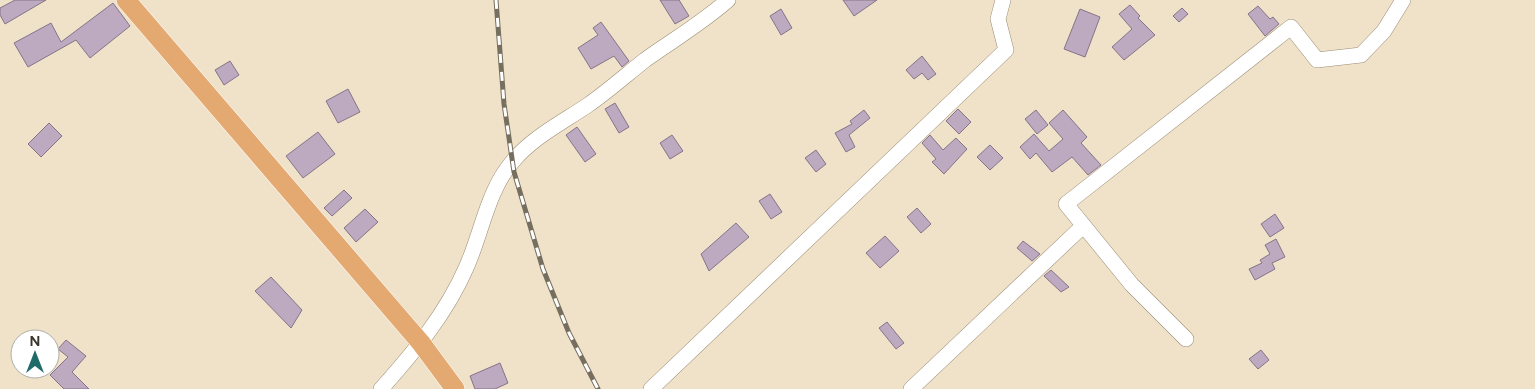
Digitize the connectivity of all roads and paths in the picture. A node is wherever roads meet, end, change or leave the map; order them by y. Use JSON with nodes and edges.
{"nodes":[{"id":1,"x":126,"y":0,"type":"edge"},
{"id":2,"x":728,"y":0,"type":"edge"},
{"id":3,"x":1003,"y":0,"type":"edge"},
{"id":4,"x":1403,"y":0,"type":"edge"},
{"id":5,"x":1083,"y":226,"type":"junction"},
{"id":6,"x":1186,"y":339,"type":"dead end"},
{"id":7,"x":421,"y":343,"type":"junction"},
{"id":8,"x":381,"y":389,"type":"edge"},
{"id":9,"x":456,"y":389,"type":"edge"},
{"id":10,"x":651,"y":389,"type":"edge"},
{"id":11,"x":911,"y":389,"type":"edge"}],
"edges":[{"from":1,"to":7,"type":"main road"},
{"from":2,"to":7,"type":"street"},
{"from":3,"to":10,"type":"street"},
{"from":4,"to":5,"type":"street"},
{"from":5,"to":6,"type":"street"},
{"from":5,"to":11,"type":"street"},
{"from":7,"to":8,"type":"street"},
{"from":7,"to":9,"type":"main road"}]}
